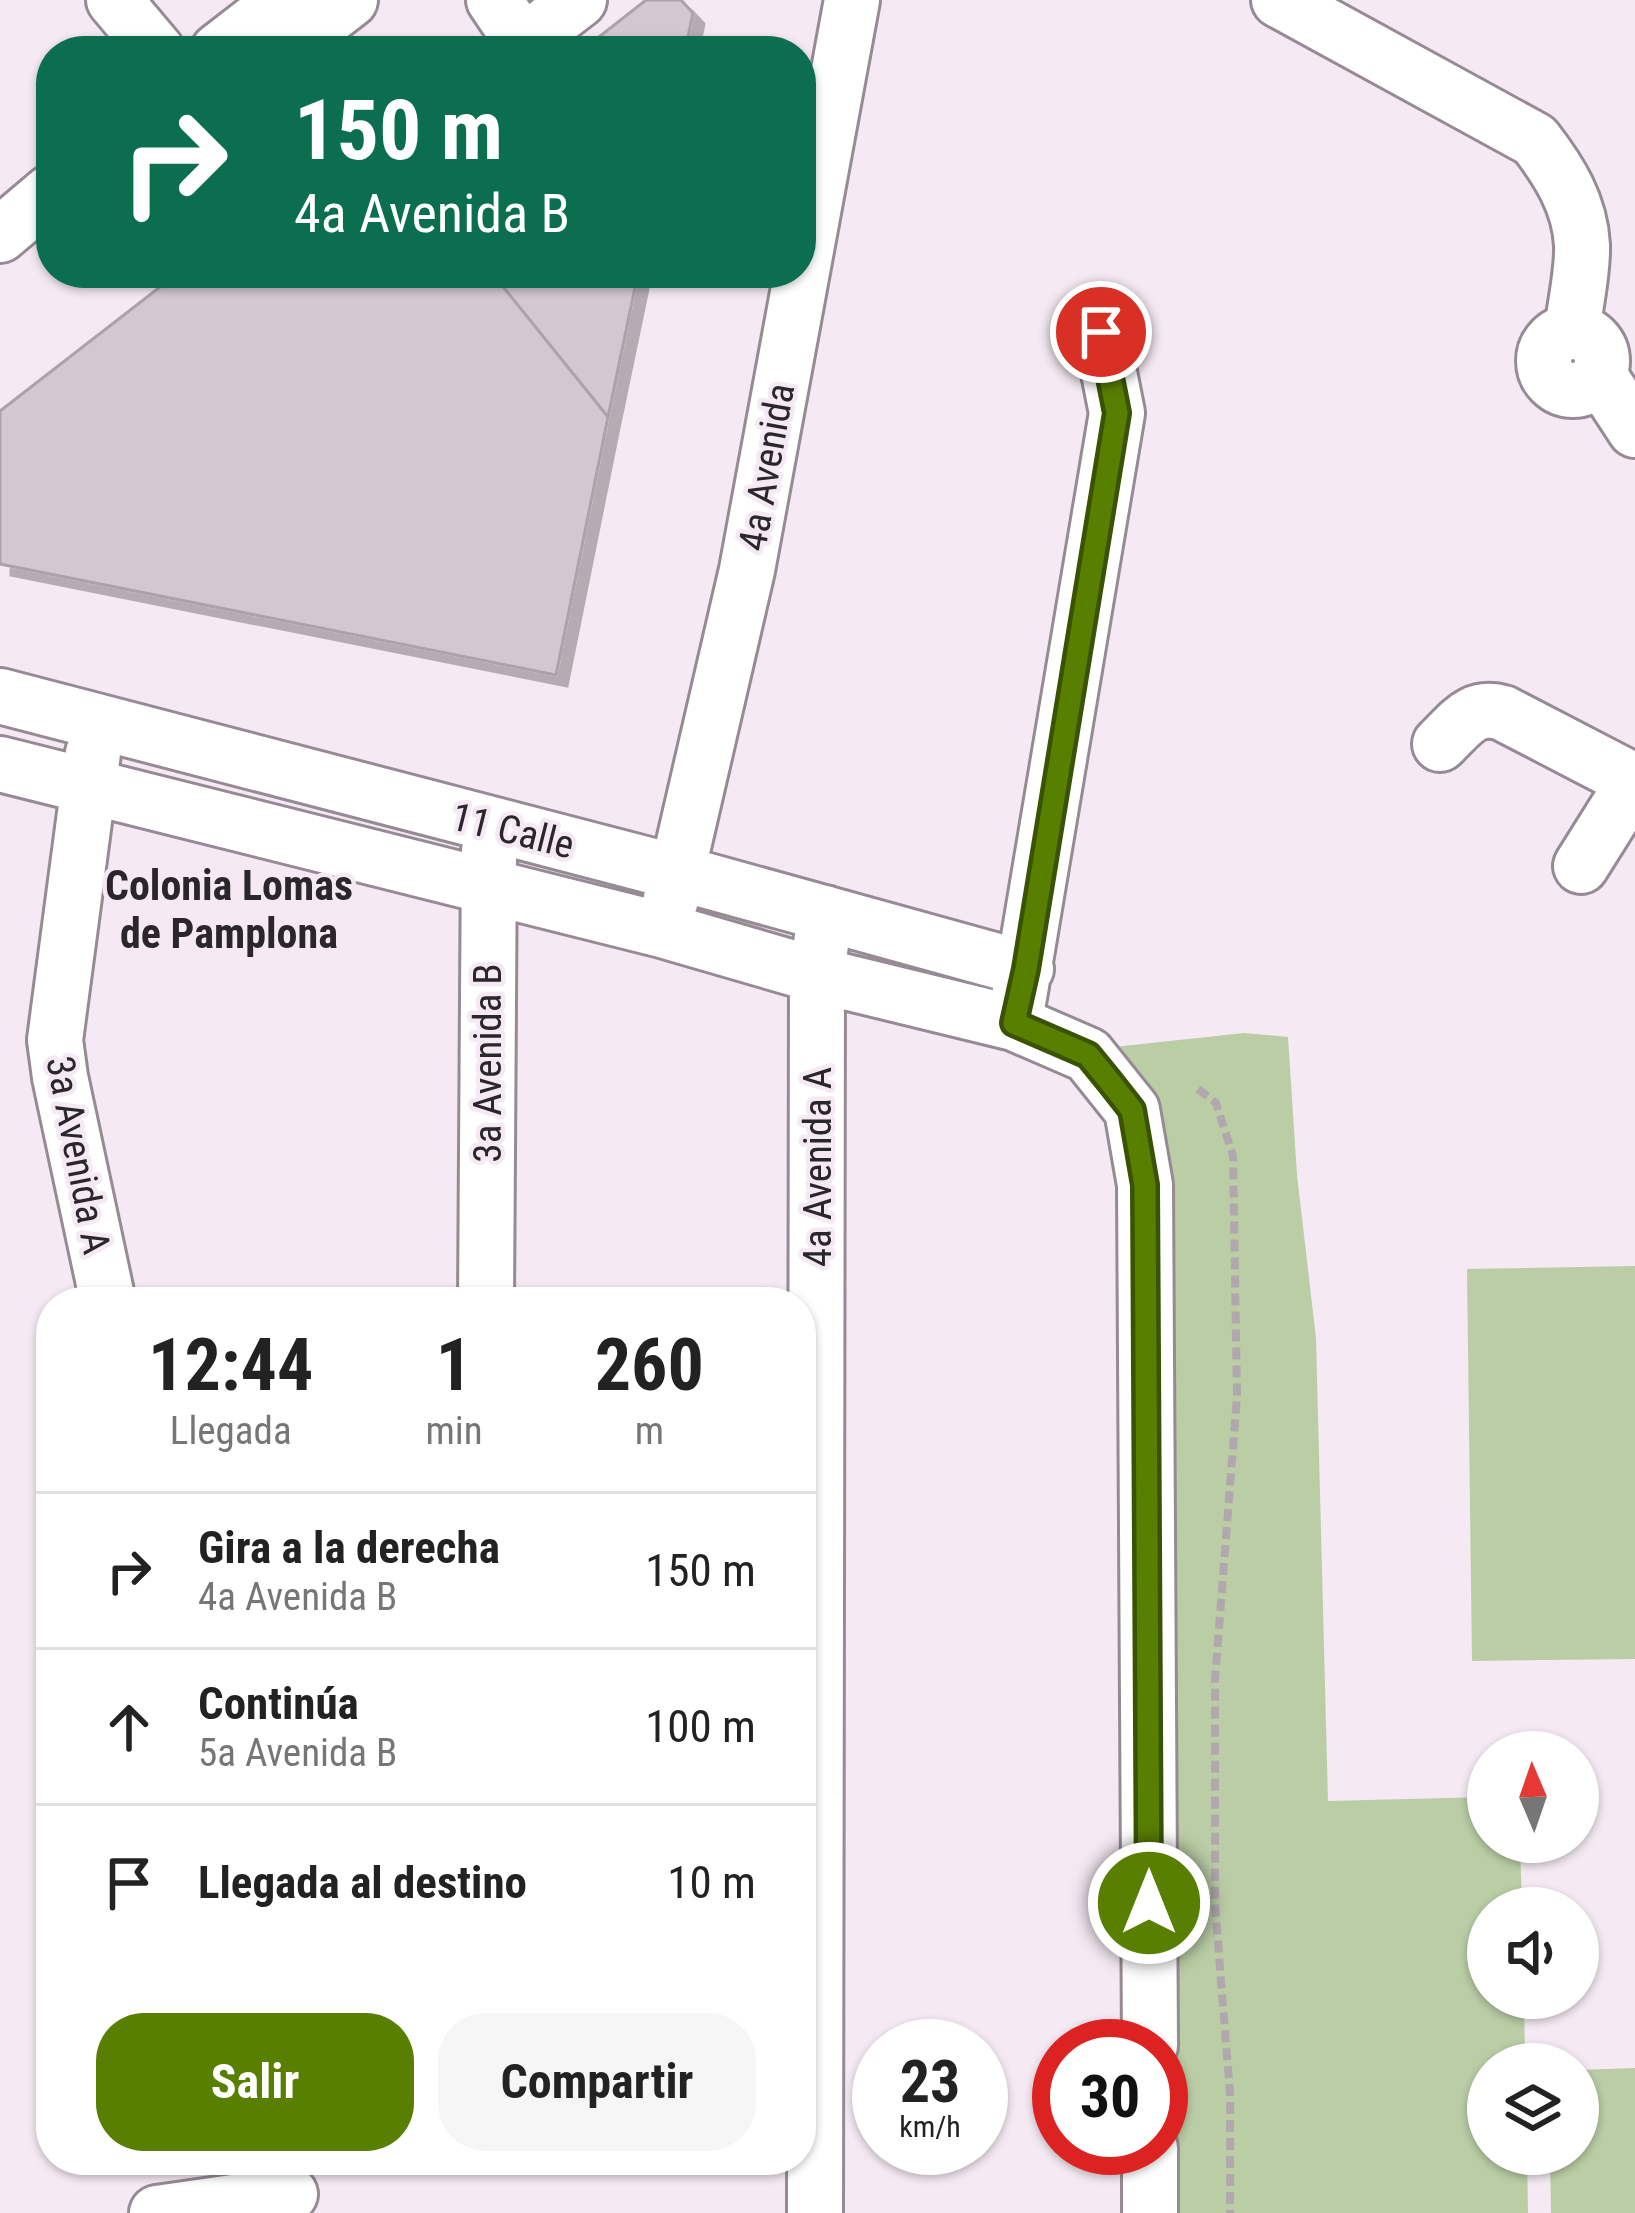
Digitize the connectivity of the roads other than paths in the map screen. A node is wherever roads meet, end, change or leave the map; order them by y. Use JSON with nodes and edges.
{"nodes":[{"id":1,"x":114,"y":0,"type":"edge"},
{"id":2,"x":284,"y":0,"type":"edge"},
{"id":3,"x":350,"y":0,"type":"edge"},
{"id":4,"x":579,"y":0,"type":"edge"},
{"id":5,"x":852,"y":0,"type":"edge"},
{"id":6,"x":1279,"y":0,"type":"edge"},
{"id":7,"x":510,"y":31,"type":"edge"},
{"id":8,"x":144,"y":36,"type":"edge"},
{"id":9,"x":237,"y":36,"type":"edge"},
{"id":10,"x":303,"y":36,"type":"edge"},
{"id":11,"x":816,"y":196,"type":"edge"},
{"id":12,"x":36,"y":205,"type":"edge"},
{"id":13,"x":0,"y":236,"type":"edge"},
{"id":14,"x":36,"y":245,"type":"edge"},
{"id":15,"x":0,"y":273,"type":"edge"},
{"id":16,"x":799,"y":288,"type":"edge"},
{"id":17,"x":1101,"y":332,"type":"dead end"},
{"id":18,"x":1635,"y":430,"type":"edge"},
{"id":19,"x":0,"y":696,"type":"edge"},
{"id":20,"x":98,"y":722,"type":"junction"},
{"id":21,"x":1440,"y":744,"type":"dead end"},
{"id":22,"x":0,"y":764,"type":"edge"},
{"id":23,"x":1635,"y":781,"type":"edge"},
{"id":24,"x":87,"y":784,"type":"junction"},
{"id":25,"x":490,"y":825,"type":"junction"},
{"id":26,"x":1581,"y":866,"type":"dead end"},
{"id":27,"x":679,"y":873,"type":"junction"},
{"id":28,"x":488,"y":886,"type":"junction"},
{"id":29,"x":825,"y":913,"type":"junction"},
{"id":30,"x":662,"y":930,"type":"junction"},
{"id":31,"x":1026,"y":969,"type":"junction"},
{"id":32,"x":818,"y":975,"type":"junction"},
{"id":33,"x":1014,"y":1023,"type":"junction"},
{"id":34,"x":106,"y":1287,"type":"edge"},
{"id":35,"x":487,"y":1287,"type":"edge"},
{"id":36,"x":816,"y":1800,"type":"edge"},
{"id":37,"x":1150,"y":2019,"type":"edge"},
{"id":38,"x":815,"y":2175,"type":"edge"},
{"id":39,"x":1150,"y":2175,"type":"edge"},
{"id":40,"x":290,"y":2189,"type":"edge"},
{"id":41,"x":157,"y":2213,"type":"edge"},
{"id":42,"x":815,"y":2213,"type":"edge"},
{"id":43,"x":1150,"y":2213,"type":"edge"}],
"edges":[{"from":1,"to":8,"type":"street"},
{"from":2,"to":9,"type":"street"},
{"from":3,"to":10,"type":"street"},
{"from":4,"to":7,"type":"street"},
{"from":5,"to":11,"type":"street","name":"4a Avenida"},
{"from":6,"to":18,"type":"street"},
{"from":12,"to":13,"type":"street"},
{"from":14,"to":15,"type":"street"},
{"from":16,"to":27,"type":"street","name":"4a Avenida"},
{"from":17,"to":31,"type":"street"},
{"from":19,"to":20,"type":"street","name":"11 Calle"},
{"from":20,"to":24,"type":"street","name":"3a Avenida A"},
{"from":20,"to":25,"type":"street","name":"11 Calle"},
{"from":21,"to":23,"type":"street"},
{"from":22,"to":24,"type":"street","name":"11 Calle"},
{"from":23,"to":26,"type":"street"},
{"from":24,"to":28,"type":"street","name":"11 Calle"},
{"from":24,"to":34,"type":"street","name":"3a Avenida A"},
{"from":25,"to":27,"type":"street","name":"11 Calle"},
{"from":25,"to":28,"type":"street","name":"3a Avenida B"},
{"from":27,"to":29,"type":"street","name":"11 Calle"},
{"from":27,"to":30,"type":"street","name":"4a Avenida"},
{"from":28,"to":30,"type":"street","name":"11 Calle"},
{"from":28,"to":35,"type":"street","name":"3a Avenida B"},
{"from":29,"to":31,"type":"street","name":"11 Calle"},
{"from":29,"to":32,"type":"street","name":"4a Avenida A"},
{"from":30,"to":32,"type":"street","name":"11 Calle"},
{"from":31,"to":33,"type":"street"},
{"from":32,"to":33,"type":"street","name":"11 Calle"},
{"from":32,"to":36,"type":"street","name":"4a Avenida A"},
{"from":33,"to":37,"type":"street","name":"11 Calle"},
{"from":38,"to":42,"type":"street","name":"4a Avenida A"},
{"from":39,"to":43,"type":"street"},
{"from":40,"to":41,"type":"street"}]}
